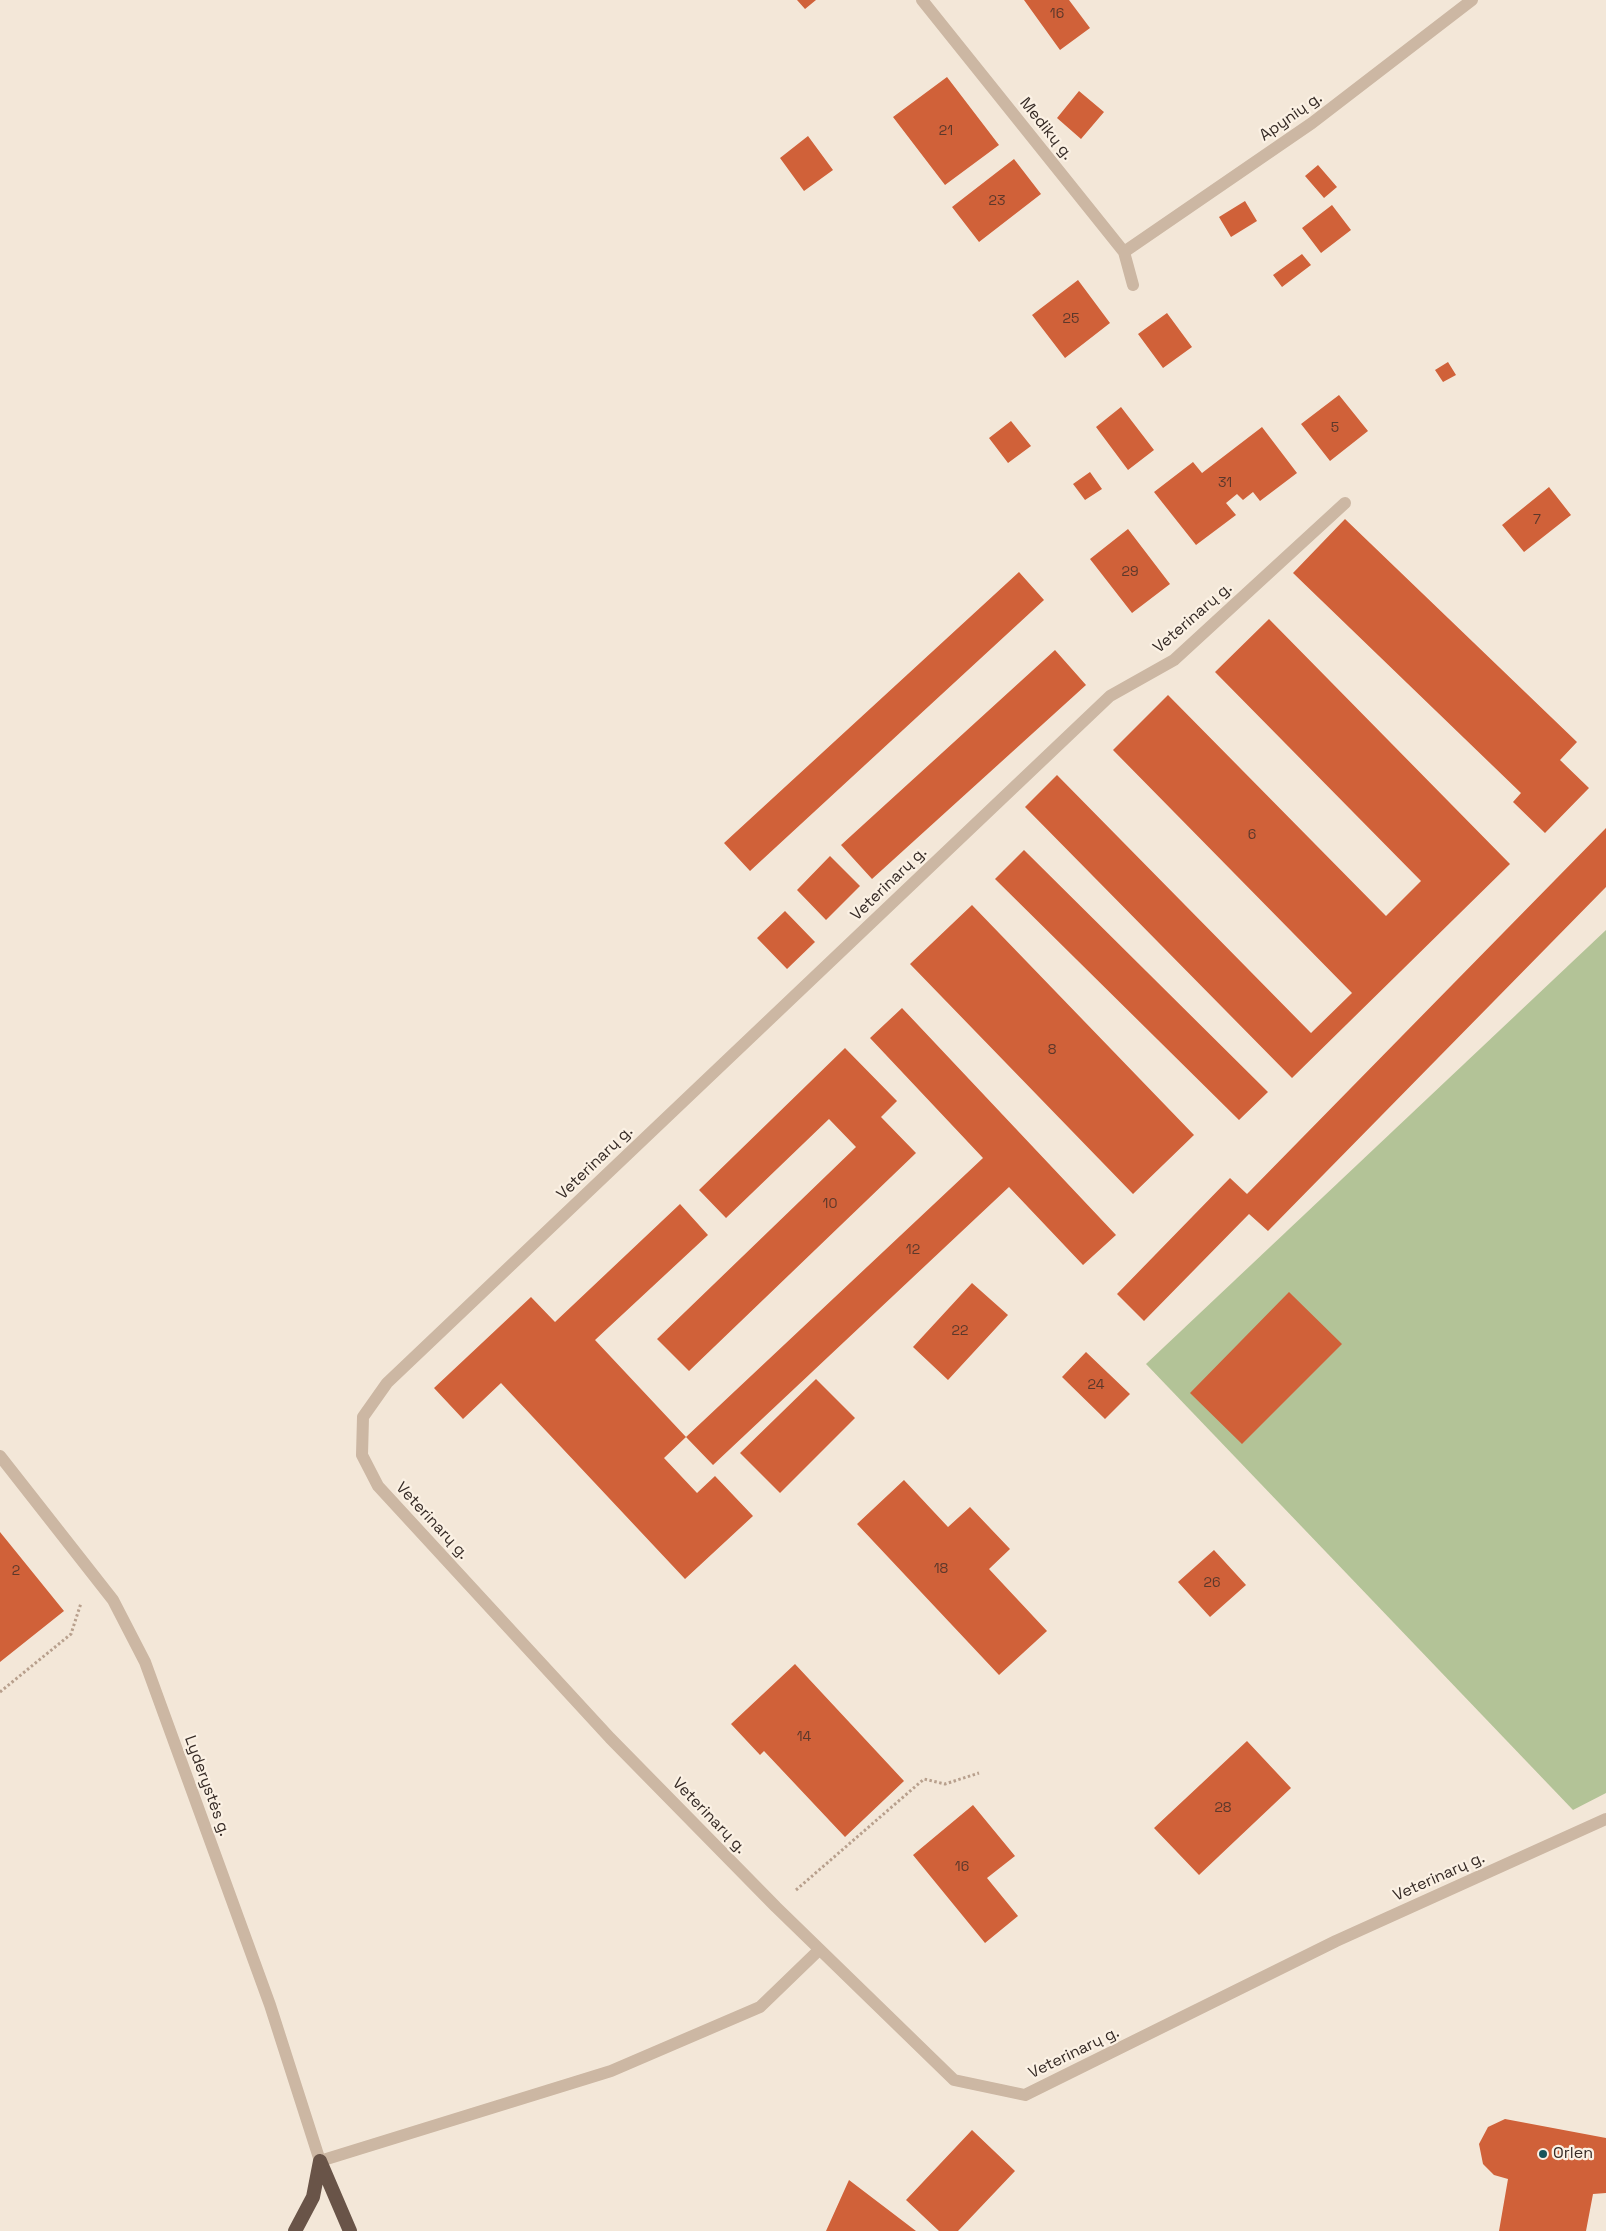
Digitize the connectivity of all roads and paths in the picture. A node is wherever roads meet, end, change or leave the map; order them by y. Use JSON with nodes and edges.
{"nodes":[{"id":1,"x":922,"y":0,"type":"edge"},
{"id":2,"x":1472,"y":0,"type":"edge"},
{"id":3,"x":1124,"y":252,"type":"junction"},
{"id":4,"x":1133,"y":285,"type":"dead end"},
{"id":5,"x":1345,"y":503,"type":"dead end"},
{"id":6,"x":0,"y":1456,"type":"edge"},
{"id":7,"x":91,"y":1569,"type":"junction"},
{"id":8,"x":0,"y":1692,"type":"edge"},
{"id":9,"x":979,"y":1773,"type":"dead end"},
{"id":10,"x":1606,"y":1819,"type":"edge"},
{"id":11,"x":776,"y":1907,"type":"junction"},
{"id":12,"x":819,"y":1950,"type":"junction"},
{"id":13,"x":320,"y":2161,"type":"junction"},
{"id":14,"x":295,"y":2231,"type":"edge"},
{"id":15,"x":350,"y":2231,"type":"edge"}],
"edges":[{"from":1,"to":3,"type":"street","name":"Medikų g."},
{"from":2,"to":3,"type":"street","name":"Apynių g."},
{"from":3,"to":4,"type":"street","name":"Medikų g."},
{"from":5,"to":11,"type":"street","name":"Veterinarų g."},
{"from":6,"to":7,"type":"street","name":"Lyderystės g."},
{"from":7,"to":8,"type":"path"},
{"from":7,"to":13,"type":"street","name":"Lyderystės g."},
{"from":9,"to":11,"type":"path"},
{"from":10,"to":12,"type":"street","name":"Veterinarų g."},
{"from":11,"to":12,"type":"street","name":"Veterinarų g."},
{"from":12,"to":13,"type":"street"},
{"from":13,"to":14,"type":"highway"},
{"from":13,"to":15,"type":"highway"}]}
